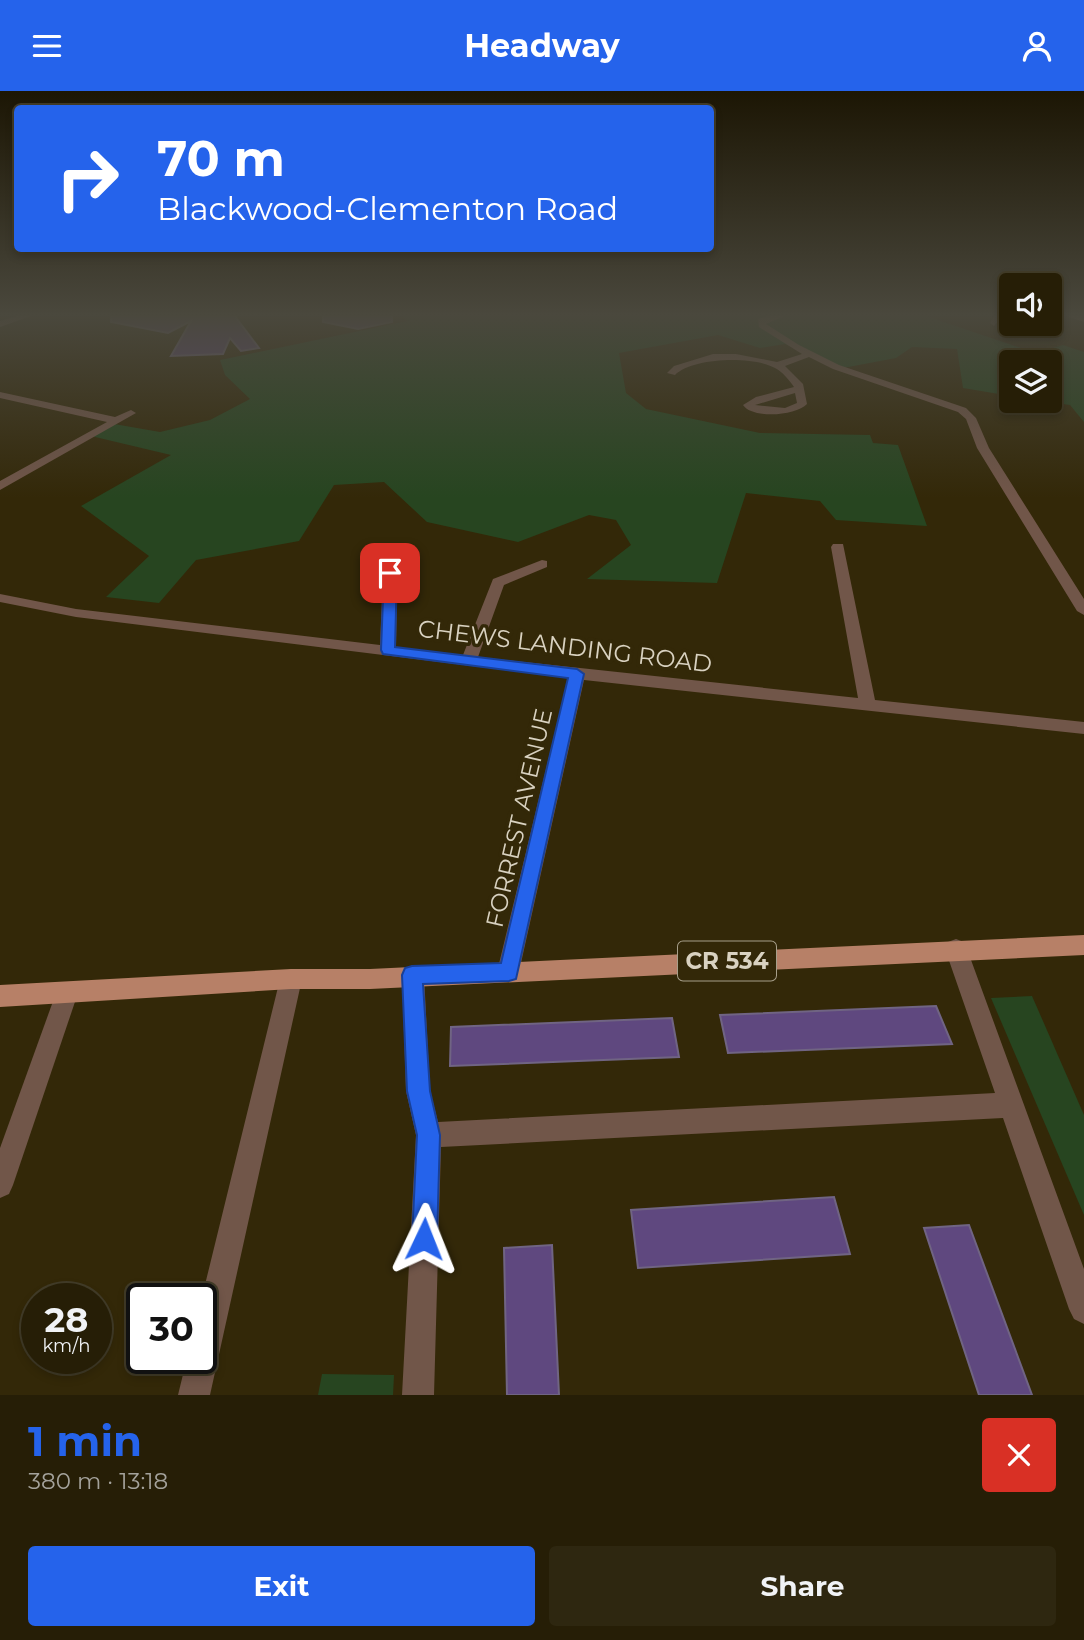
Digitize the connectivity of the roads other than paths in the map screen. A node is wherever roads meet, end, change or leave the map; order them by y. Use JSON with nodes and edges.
{"nodes":[{"id":1,"x":791,"y":376,"type":"edge"},
{"id":2,"x":862,"y":376,"type":"edge"},
{"id":3,"x":799,"y":389,"type":"dead end"},
{"id":4,"x":3,"y":397,"type":"edge"},
{"id":5,"x":131,"y":413,"type":"dead end"},
{"id":6,"x":117,"y":421,"type":"junction"},
{"id":7,"x":0,"y":486,"type":"edge"},
{"id":8,"x":391,"y":548,"type":"dead end"},
{"id":9,"x":838,"y":548,"type":"dead end"},
{"id":10,"x":542,"y":564,"type":"dead end"},
{"id":11,"x":0,"y":598,"type":"edge"},
{"id":12,"x":1084,"y":611,"type":"edge"},
{"id":13,"x":388,"y":650,"type":"junction"},
{"id":14,"x":469,"y":660,"type":"junction"},
{"id":15,"x":577,"y":674,"type":"junction"},
{"id":16,"x":868,"y":705,"type":"junction"},
{"id":17,"x":1084,"y":729,"type":"edge"},
{"id":18,"x":1084,"y":945,"type":"edge"},
{"id":19,"x":956,"y":949,"type":"junction"},
{"id":20,"x":509,"y":972,"type":"junction"},
{"id":21,"x":412,"y":975,"type":"junction"},
{"id":22,"x":292,"y":979,"type":"junction"},
{"id":23,"x":68,"y":993,"type":"junction"},
{"id":24,"x":0,"y":996,"type":"edge"},
{"id":25,"x":1012,"y":1105,"type":"junction"},
{"id":26,"x":429,"y":1135,"type":"junction"},
{"id":27,"x":0,"y":1185,"type":"edge"},
{"id":28,"x":1084,"y":1309,"type":"edge"},
{"id":29,"x":194,"y":1395,"type":"edge"},
{"id":30,"x":418,"y":1395,"type":"edge"}],
"edges":[{"from":1,"to":3,"type":"street"},
{"from":2,"to":12,"type":"street"},
{"from":4,"to":6,"type":"street"},
{"from":5,"to":6,"type":"street"},
{"from":6,"to":7,"type":"street"},
{"from":8,"to":13,"type":"street"},
{"from":9,"to":16,"type":"street"},
{"from":10,"to":14,"type":"street"},
{"from":11,"to":13,"type":"street","name":"CHEWS LANDING ROAD"},
{"from":13,"to":14,"type":"street","name":"CHEWS LANDING ROAD"},
{"from":14,"to":15,"type":"street","name":"CHEWS LANDING ROAD"},
{"from":15,"to":16,"type":"street","name":"CHEWS LANDING ROAD"},
{"from":15,"to":20,"type":"street","name":"FORREST AVENUE"},
{"from":16,"to":17,"type":"street","name":"CHEWS LANDING ROAD"},
{"from":18,"to":19,"type":"main road","number":"CR 534"},
{"from":19,"to":20,"type":"main road","number":"CR 534"},
{"from":19,"to":25,"type":"street"},
{"from":20,"to":21,"type":"main road","number":"CR 534"},
{"from":21,"to":22,"type":"main road","number":"CR 534"},
{"from":21,"to":26,"type":"street"},
{"from":22,"to":23,"type":"main road","number":"CR 534"},
{"from":22,"to":29,"type":"street"},
{"from":23,"to":24,"type":"main road","number":"CR 534"},
{"from":23,"to":27,"type":"street"},
{"from":25,"to":26,"type":"street"},
{"from":25,"to":28,"type":"street"},
{"from":26,"to":30,"type":"street"}]}
